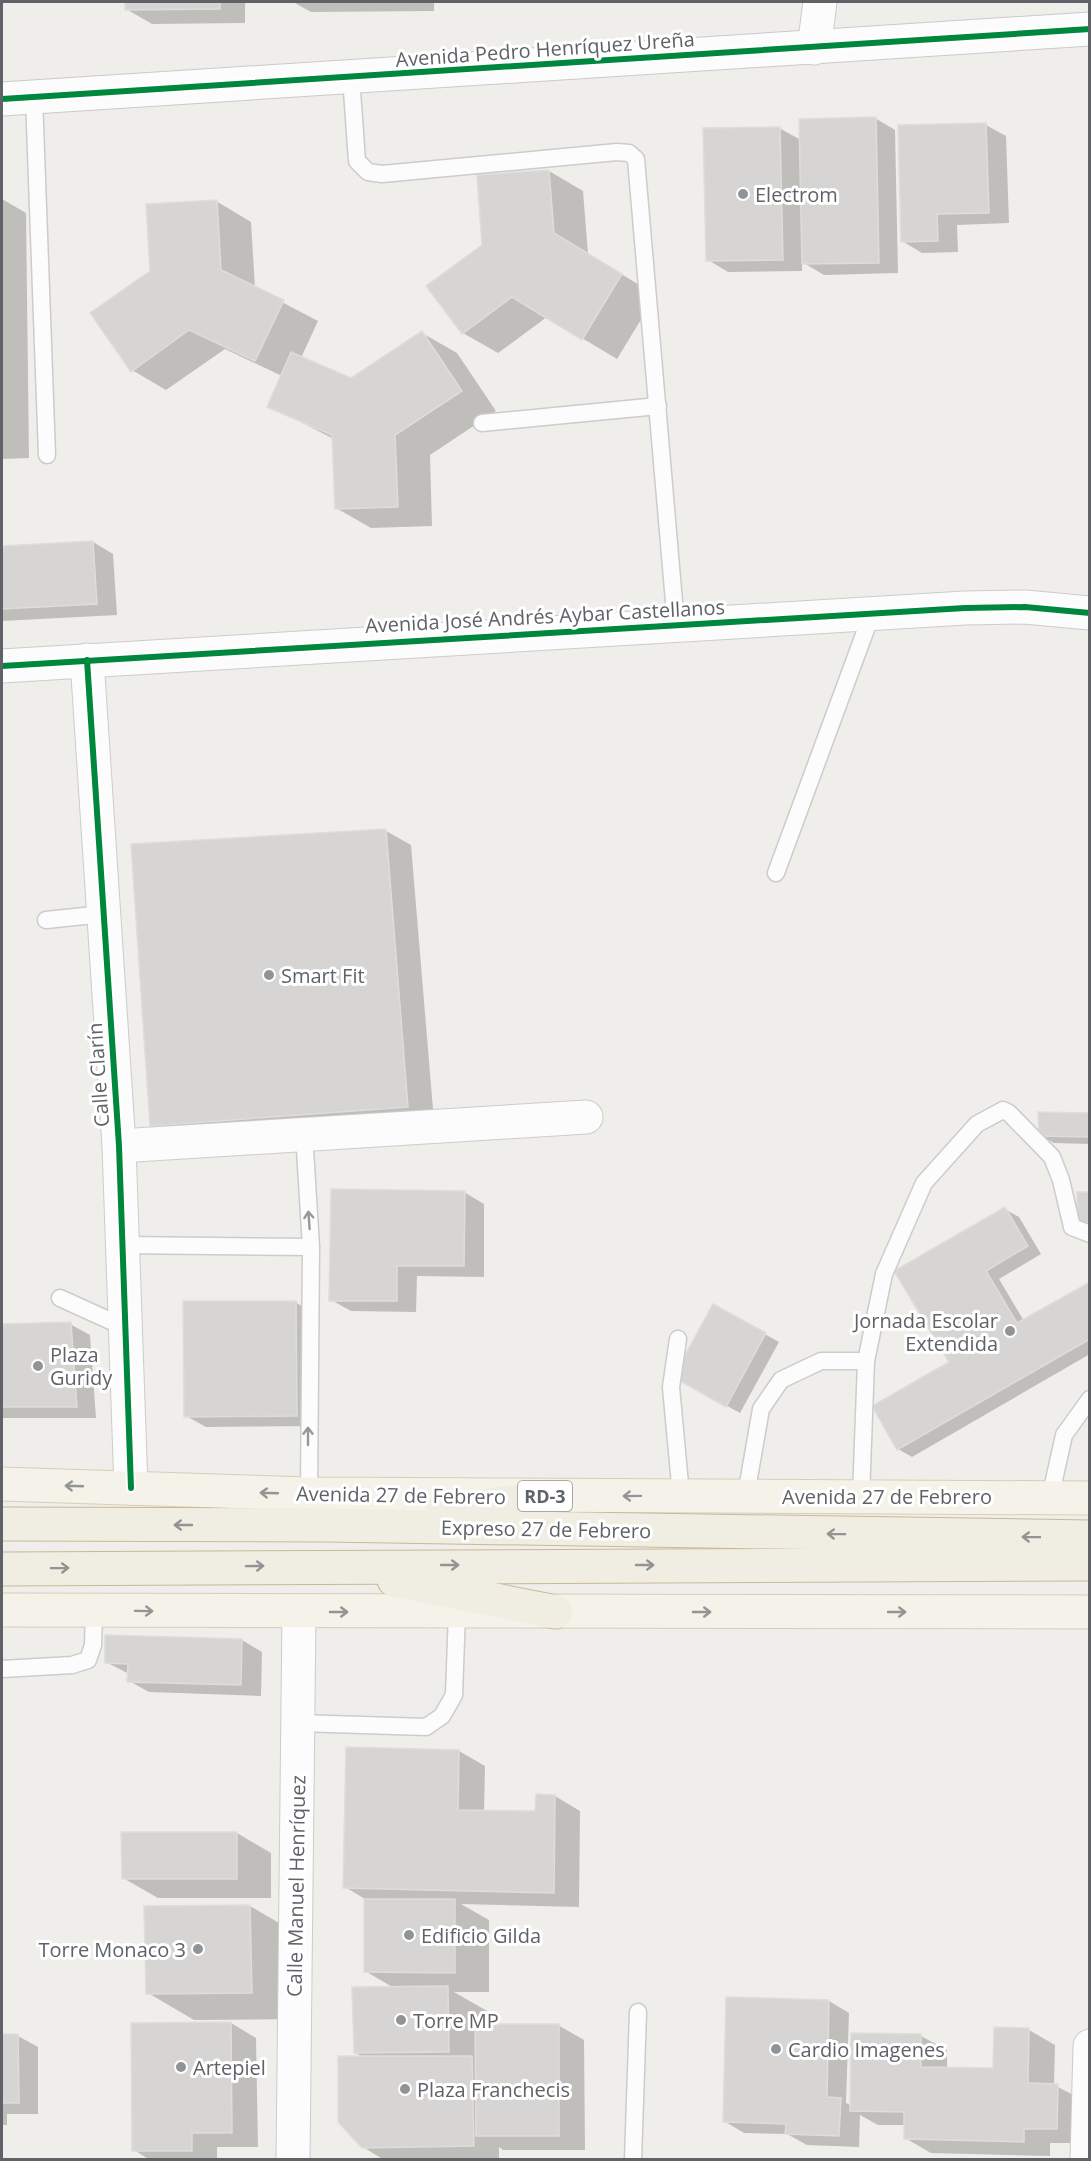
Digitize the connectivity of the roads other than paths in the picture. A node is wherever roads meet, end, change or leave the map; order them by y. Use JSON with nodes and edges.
{"nodes":[{"id":1,"x":820,"y":2,"type":"edge"},
{"id":2,"x":1089,"y":29,"type":"edge"},
{"id":3,"x":814,"y":48,"type":"junction"},
{"id":4,"x":351,"y":77,"type":"junction"},
{"id":5,"x":34,"y":97,"type":"junction"},
{"id":6,"x":2,"y":99,"type":"edge"},
{"id":7,"x":658,"y":406,"type":"junction"},
{"id":8,"x":482,"y":423,"type":"dead end"},
{"id":9,"x":48,"y":455,"type":"dead end"},
{"id":10,"x":873,"y":613,"type":"junction"},
{"id":11,"x":1089,"y":613,"type":"edge"},
{"id":12,"x":676,"y":625,"type":"junction"},
{"id":13,"x":87,"y":660,"type":"junction"},
{"id":14,"x":2,"y":666,"type":"edge"},
{"id":15,"x":776,"y":873,"type":"dead end"},
{"id":16,"x":104,"y":914,"type":"junction"},
{"id":17,"x":46,"y":920,"type":"dead end"},
{"id":18,"x":586,"y":1117,"type":"dead end"},
{"id":19,"x":304,"y":1133,"type":"junction"},
{"id":20,"x":119,"y":1146,"type":"junction"},
{"id":21,"x":1089,"y":1234,"type":"edge"},
{"id":22,"x":122,"y":1245,"type":"junction"},
{"id":23,"x":311,"y":1247,"type":"junction"},
{"id":24,"x":60,"y":1298,"type":"dead end"},
{"id":25,"x":126,"y":1328,"type":"junction"},
{"id":26,"x":678,"y":1339,"type":"dead end"},
{"id":27,"x":867,"y":1361,"type":"junction"},
{"id":28,"x":1089,"y":1399,"type":"edge"},
{"id":29,"x":2,"y":1484,"type":"edge"},
{"id":30,"x":131,"y":1488,"type":"junction"},
{"id":31,"x":309,"y":1494,"type":"junction"},
{"id":32,"x":681,"y":1495,"type":"junction"},
{"id":33,"x":746,"y":1495,"type":"junction"},
{"id":34,"x":861,"y":1496,"type":"junction"},
{"id":35,"x":553,"y":1497,"type":"junction"},
{"id":36,"x":1050,"y":1498,"type":"junction"},
{"id":37,"x":1089,"y":1498,"type":"edge"},
{"id":38,"x":2,"y":1524,"type":"edge"},
{"id":39,"x":325,"y":1525,"type":"junction"},
{"id":40,"x":1089,"y":1538,"type":"edge"},
{"id":41,"x":1089,"y":1564,"type":"edge"},
{"id":42,"x":325,"y":1566,"type":"junction"},
{"id":43,"x":2,"y":1569,"type":"edge"},
{"id":44,"x":2,"y":1610,"type":"edge"},
{"id":45,"x":94,"y":1611,"type":"junction"},
{"id":46,"x":299,"y":1612,"type":"junction"},
{"id":47,"x":457,"y":1612,"type":"junction"},
{"id":48,"x":556,"y":1612,"type":"junction"},
{"id":49,"x":1089,"y":1612,"type":"edge"},
{"id":50,"x":2,"y":1669,"type":"edge"},
{"id":51,"x":298,"y":1724,"type":"junction"},
{"id":52,"x":638,"y":2012,"type":"dead end"},
{"id":53,"x":1089,"y":2046,"type":"edge"},
{"id":54,"x":293,"y":2160,"type":"edge"},
{"id":55,"x":633,"y":2160,"type":"edge"},
{"id":56,"x":1087,"y":2160,"type":"edge"}],
"edges":[{"from":1,"to":3,"type":"street"},
{"from":2,"to":3,"type":"street","name":"Avenida Pedro Henríquez Ureña"},
{"from":3,"to":4,"type":"street","name":"Avenida Pedro Henríquez Ureña"},
{"from":4,"to":5,"type":"street","name":"Avenida Pedro Henríquez Ureña"},
{"from":4,"to":7,"type":"lane"},
{"from":5,"to":6,"type":"street","name":"Avenida Pedro Henríquez Ureña"},
{"from":5,"to":9,"type":"lane"},
{"from":7,"to":8,"type":"lane"},
{"from":7,"to":12,"type":"lane"},
{"from":10,"to":11,"type":"street","name":"Avenida José Andrés Aybar Castellanos"},
{"from":10,"to":12,"type":"street","name":"Avenida José Andrés Aybar Castellanos"},
{"from":10,"to":15,"type":"lane"},
{"from":12,"to":13,"type":"street","name":"Avenida José Andrés Aybar Castellanos"},
{"from":13,"to":14,"type":"street","name":"Avenida José Andrés Aybar Castellanos"},
{"from":13,"to":16,"type":"street","name":"Calle Clarín"},
{"from":16,"to":17,"type":"lane"},
{"from":16,"to":20,"type":"street","name":"Calle Clarín"},
{"from":18,"to":19,"type":"street"},
{"from":19,"to":20,"type":"street"},
{"from":23,"to":19,"type":"lane","one_way":true},
{"from":20,"to":22,"type":"street","name":"Calle Clarín"},
{"from":21,"to":27,"type":"lane"},
{"from":22,"to":23,"type":"lane"},
{"from":22,"to":25,"type":"street","name":"Calle Clarín"},
{"from":31,"to":23,"type":"lane","one_way":true},
{"from":24,"to":25,"type":"lane"},
{"from":25,"to":30,"type":"street","name":"Calle Clarín"},
{"from":26,"to":32,"type":"lane"},
{"from":27,"to":33,"type":"lane"},
{"from":27,"to":34,"type":"lane"},
{"from":28,"to":36,"type":"lane"},
{"from":30,"to":29,"type":"main road","name":"Avenida 27 de Febrero","number":"RD-3","one_way":true},
{"from":31,"to":30,"type":"main road","name":"Avenida 27 de Febrero","number":"RD-3","one_way":true},
{"from":31,"to":35,"type":"main road","name":"Avenida 27 de Febrero","number":"RD-3"},
{"from":32,"to":33,"type":"main road","name":"Avenida 27 de Febrero","number":"RD-3"},
{"from":32,"to":35,"type":"main road","name":"Avenida 27 de Febrero","number":"RD-3","one_way":true},
{"from":33,"to":34,"type":"main road","name":"Avenida 27 de Febrero","number":"RD-3"},
{"from":34,"to":36,"type":"main road","name":"Avenida 27 de Febrero","number":"RD-3"},
{"from":35,"to":39,"type":"highway"},
{"from":36,"to":37,"type":"main road","name":"Avenida 27 de Febrero","number":"RD-3"},
{"from":39,"to":38,"type":"highway","name":"Expreso 27 de Febrero","number":"RD-3","one_way":true},
{"from":40,"to":39,"type":"highway","name":"Expreso 27 de Febrero","number":"RD-3","one_way":true},
{"from":42,"to":41,"type":"highway","name":"Expreso 27 de Febrero","one_way":true},
{"from":43,"to":42,"type":"highway","name":"Expreso 27 de Febrero","one_way":true},
{"from":42,"to":48,"type":"highway"},
{"from":44,"to":45,"type":"main road"},
{"from":45,"to":46,"type":"main road","one_way":true},
{"from":45,"to":50,"type":"lane"},
{"from":46,"to":47,"type":"main road","one_way":true},
{"from":46,"to":51,"type":"street","name":"Calle Manuel Henríquez"},
{"from":47,"to":48,"type":"main road"},
{"from":47,"to":51,"type":"lane"},
{"from":48,"to":49,"type":"main road","one_way":true},
{"from":51,"to":54,"type":"street","name":"Calle Manuel Henríquez"},
{"from":52,"to":55,"type":"lane"},
{"from":53,"to":56,"type":"street"}]}
